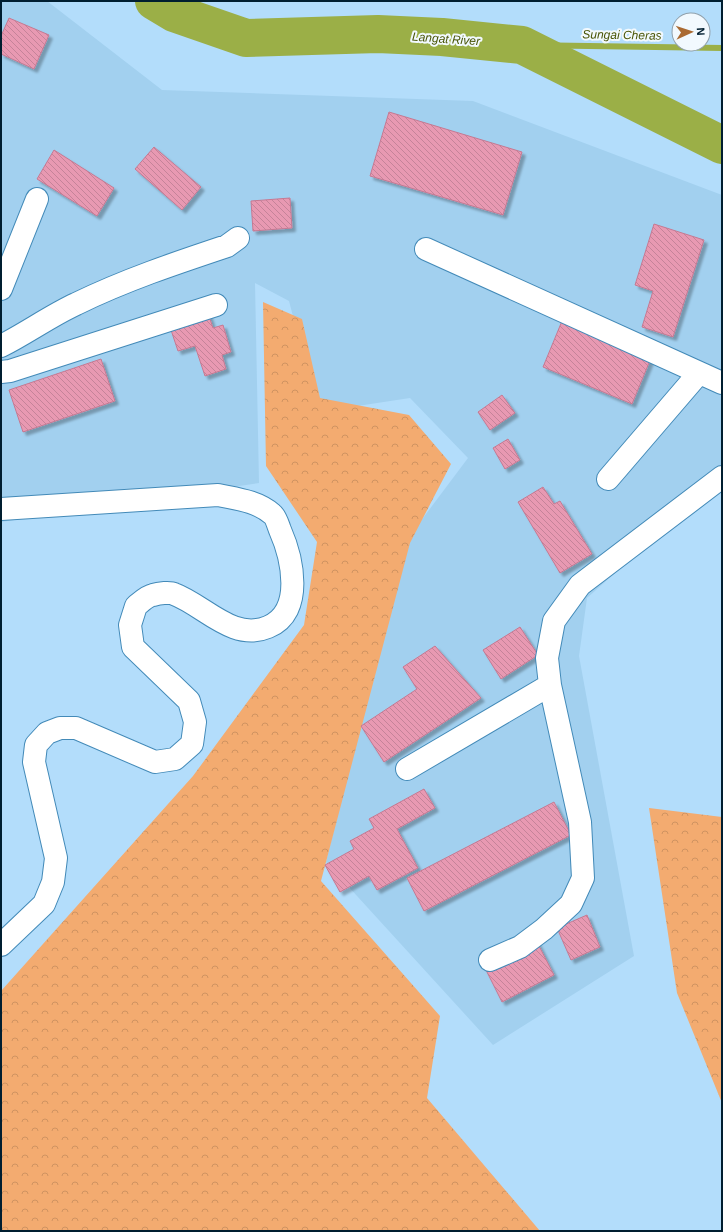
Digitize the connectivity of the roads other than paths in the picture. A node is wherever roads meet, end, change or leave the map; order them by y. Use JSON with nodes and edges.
{"nodes":[{"id":1,"x":37,"y":199,"type":"dead end"},
{"id":2,"x":238,"y":238,"type":"dead end"},
{"id":3,"x":426,"y":249,"type":"dead end"},
{"id":4,"x":1,"y":289,"type":"edge"},
{"id":5,"x":216,"y":304,"type":"dead end"},
{"id":6,"x":1,"y":346,"type":"edge"},
{"id":7,"x":1,"y":372,"type":"edge"},
{"id":8,"x":699,"y":373,"type":"junction"},
{"id":9,"x":722,"y":383,"type":"edge"},
{"id":10,"x":722,"y":477,"type":"edge"},
{"id":11,"x":608,"y":479,"type":"dead end"},
{"id":12,"x":1,"y":509,"type":"edge"},
{"id":13,"x":550,"y":685,"type":"junction"},
{"id":14,"x":407,"y":769,"type":"dead end"},
{"id":15,"x":1,"y":945,"type":"edge"},
{"id":16,"x":490,"y":960,"type":"dead end"}],
"edges":[{"from":1,"to":4,"type":"lane"},
{"from":2,"to":6,"type":"lane"},
{"from":3,"to":8,"type":"lane"},
{"from":5,"to":7,"type":"lane"},
{"from":8,"to":9,"type":"lane"},
{"from":8,"to":11,"type":"lane"},
{"from":10,"to":13,"type":"lane"},
{"from":12,"to":15,"type":"lane"},
{"from":13,"to":14,"type":"lane"},
{"from":13,"to":16,"type":"lane"}]}
